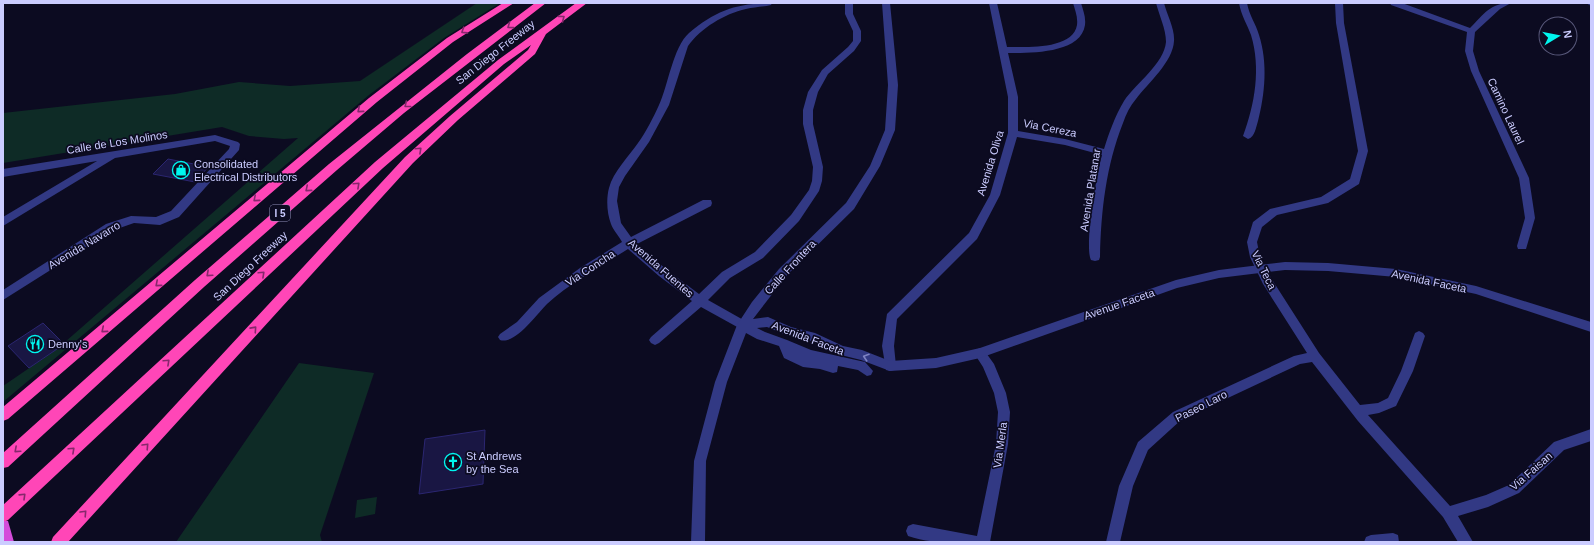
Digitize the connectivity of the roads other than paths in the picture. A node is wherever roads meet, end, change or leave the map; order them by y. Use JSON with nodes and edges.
{"nodes":[{"id":1,"x":508,"y":3,"type":"edge"},
{"id":2,"x":541,"y":3,"type":"edge"},
{"id":3,"x":582,"y":3,"type":"edge"},
{"id":4,"x":768,"y":3,"type":"edge"},
{"id":5,"x":849,"y":3,"type":"edge"},
{"id":6,"x":886,"y":3,"type":"edge"},
{"id":7,"x":993,"y":3,"type":"edge"},
{"id":8,"x":1077,"y":3,"type":"edge"},
{"id":9,"x":1160,"y":3,"type":"edge"},
{"id":10,"x":1243,"y":3,"type":"edge"},
{"id":11,"x":1339,"y":3,"type":"edge"},
{"id":12,"x":1394,"y":3,"type":"edge"},
{"id":13,"x":1507,"y":3,"type":"edge"},
{"id":14,"x":1471,"y":31,"type":"junction"},
{"id":15,"x":542,"y":33,"type":"junction"},
{"id":16,"x":1004,"y":50,"type":"junction"},
{"id":17,"x":1013,"y":133,"type":"junction"},
{"id":18,"x":1248,"y":136,"type":"dead end"},
{"id":19,"x":235,"y":144,"type":"joint"},
{"id":20,"x":1106,"y":152,"type":"junction"},
{"id":21,"x":115,"y":154,"type":"junction"},
{"id":22,"x":3,"y":173,"type":"edge"},
{"id":23,"x":707,"y":203,"type":"dead end"},
{"id":24,"x":3,"y":222,"type":"edge"},
{"id":25,"x":630,"y":243,"type":"junction"},
{"id":26,"x":1522,"y":246,"type":"dead end"},
{"id":27,"x":1095,"y":256,"type":"dead end"},
{"id":28,"x":1261,"y":269,"type":"junction"},
{"id":29,"x":3,"y":296,"type":"edge"},
{"id":30,"x":700,"y":301,"type":"junction"},
{"id":31,"x":743,"y":325,"type":"junction"},
{"id":32,"x":1591,"y":327,"type":"edge"},
{"id":33,"x":798,"y":332,"type":"junction"},
{"id":34,"x":1419,"y":336,"type":"dead end"},
{"id":35,"x":504,"y":337,"type":"dead end"},
{"id":36,"x":655,"y":340,"type":"dead end"},
{"id":37,"x":825,"y":343,"type":"junction"},
{"id":38,"x":787,"y":345,"type":"junction"},
{"id":39,"x":980,"y":353,"type":"junction"},
{"id":40,"x":1315,"y":356,"type":"junction"},
{"id":41,"x":820,"y":360,"type":"junction"},
{"id":42,"x":890,"y":366,"type":"junction"},
{"id":43,"x":1358,"y":411,"type":"junction"},
{"id":44,"x":3,"y":415,"type":"edge"},
{"id":45,"x":1591,"y":435,"type":"edge"},
{"id":46,"x":3,"y":462,"type":"edge"},
{"id":47,"x":1448,"y":513,"type":"junction"},
{"id":48,"x":3,"y":515,"type":"edge"},
{"id":49,"x":3,"y":526,"type":"edge"},
{"id":50,"x":913,"y":531,"type":"dead end"},
{"id":51,"x":1393,"y":540,"type":"dead end"},
{"id":52,"x":7,"y":542,"type":"edge"},
{"id":53,"x":58,"y":542,"type":"edge"},
{"id":54,"x":698,"y":542,"type":"edge"},
{"id":55,"x":975,"y":542,"type":"edge"},
{"id":56,"x":983,"y":542,"type":"edge"},
{"id":57,"x":1113,"y":542,"type":"edge"},
{"id":58,"x":1371,"y":542,"type":"edge"},
{"id":59,"x":1466,"y":542,"type":"edge"}],
"edges":[{"from":1,"to":44,"type":"highway","one_way":true},
{"from":2,"to":46,"type":"highway","name":"San Diego Freeway","number":"I 5","one_way":true},
{"from":15,"to":3,"type":"highway","name":"San Diego Freeway","one_way":true},
{"from":4,"to":25,"type":"street","name":"Avenida Fuentes"},
{"from":5,"to":30,"type":"street"},
{"from":6,"to":31,"type":"street","name":"Calle Frontera"},
{"from":7,"to":16,"type":"street","name":"Avenida Oliva"},
{"from":8,"to":16,"type":"street"},
{"from":9,"to":20,"type":"street","name":"Avenida Platanar"},
{"from":10,"to":18,"type":"street"},
{"from":11,"to":28,"type":"street","name":"Via Teca"},
{"from":12,"to":14,"type":"street"},
{"from":13,"to":14,"type":"street"},
{"from":14,"to":26,"type":"street","name":"Camino Laurel"},
{"from":48,"to":15,"type":"highway","name":"San Diego Freeway","one_way":true},
{"from":53,"to":15,"type":"highway","one_way":true},
{"from":16,"to":17,"type":"street","name":"Avenida Oliva"},
{"from":17,"to":20,"type":"street","name":"Via Cereza"},
{"from":17,"to":42,"type":"street","name":"Avenida Oliva"},
{"from":19,"to":21,"type":"street","name":"Calle de Los Molinos"},
{"from":19,"to":29,"type":"street","name":"Avenida Navarro"},
{"from":20,"to":27,"type":"street","name":"Avenida Platanar"},
{"from":21,"to":22,"type":"street","name":"Calle de Los Molinos"},
{"from":21,"to":24,"type":"street"},
{"from":23,"to":25,"type":"street","name":"Via Concha"},
{"from":25,"to":30,"type":"street","name":"Avenida Fuentes"},
{"from":25,"to":35,"type":"street","name":"Via Concha"},
{"from":28,"to":32,"type":"street","name":"Avenida Faceta"},
{"from":28,"to":39,"type":"street","name":"Avenue Faceta"},
{"from":28,"to":40,"type":"street","name":"Via Teca"},
{"from":30,"to":31,"type":"street","name":"Avenida Fuentes"},
{"from":30,"to":36,"type":"street"},
{"from":31,"to":33,"type":"street","name":"Avenida Faceta"},
{"from":31,"to":38,"type":"street","name":"Avenida Faceta"},
{"from":31,"to":54,"type":"street","name":"Calle Frontera"},
{"from":33,"to":37,"type":"street","name":"Avenida Faceta"},
{"from":33,"to":38,"type":"street"},
{"from":34,"to":43,"type":"street"},
{"from":37,"to":41,"type":"street"},
{"from":42,"to":37,"type":"street","name":"Avenida Faceta","one_way":true},
{"from":38,"to":41,"type":"street"},
{"from":39,"to":42,"type":"street","name":"Avenida Faceta"},
{"from":39,"to":56,"type":"street","name":"Via Merla"},
{"from":40,"to":43,"type":"street","name":"Via Teca"},
{"from":40,"to":57,"type":"street","name":"Paseo Laro"},
{"from":41,"to":42,"type":"street"},
{"from":43,"to":47,"type":"street","name":"Via Teca"},
{"from":45,"to":47,"type":"street","name":"Via Faisan"},
{"from":47,"to":59,"type":"street","name":"Via Teca"},
{"from":49,"to":52,"type":"highway"},
{"from":50,"to":55,"type":"street"},
{"from":51,"to":58,"type":"street"}]}
